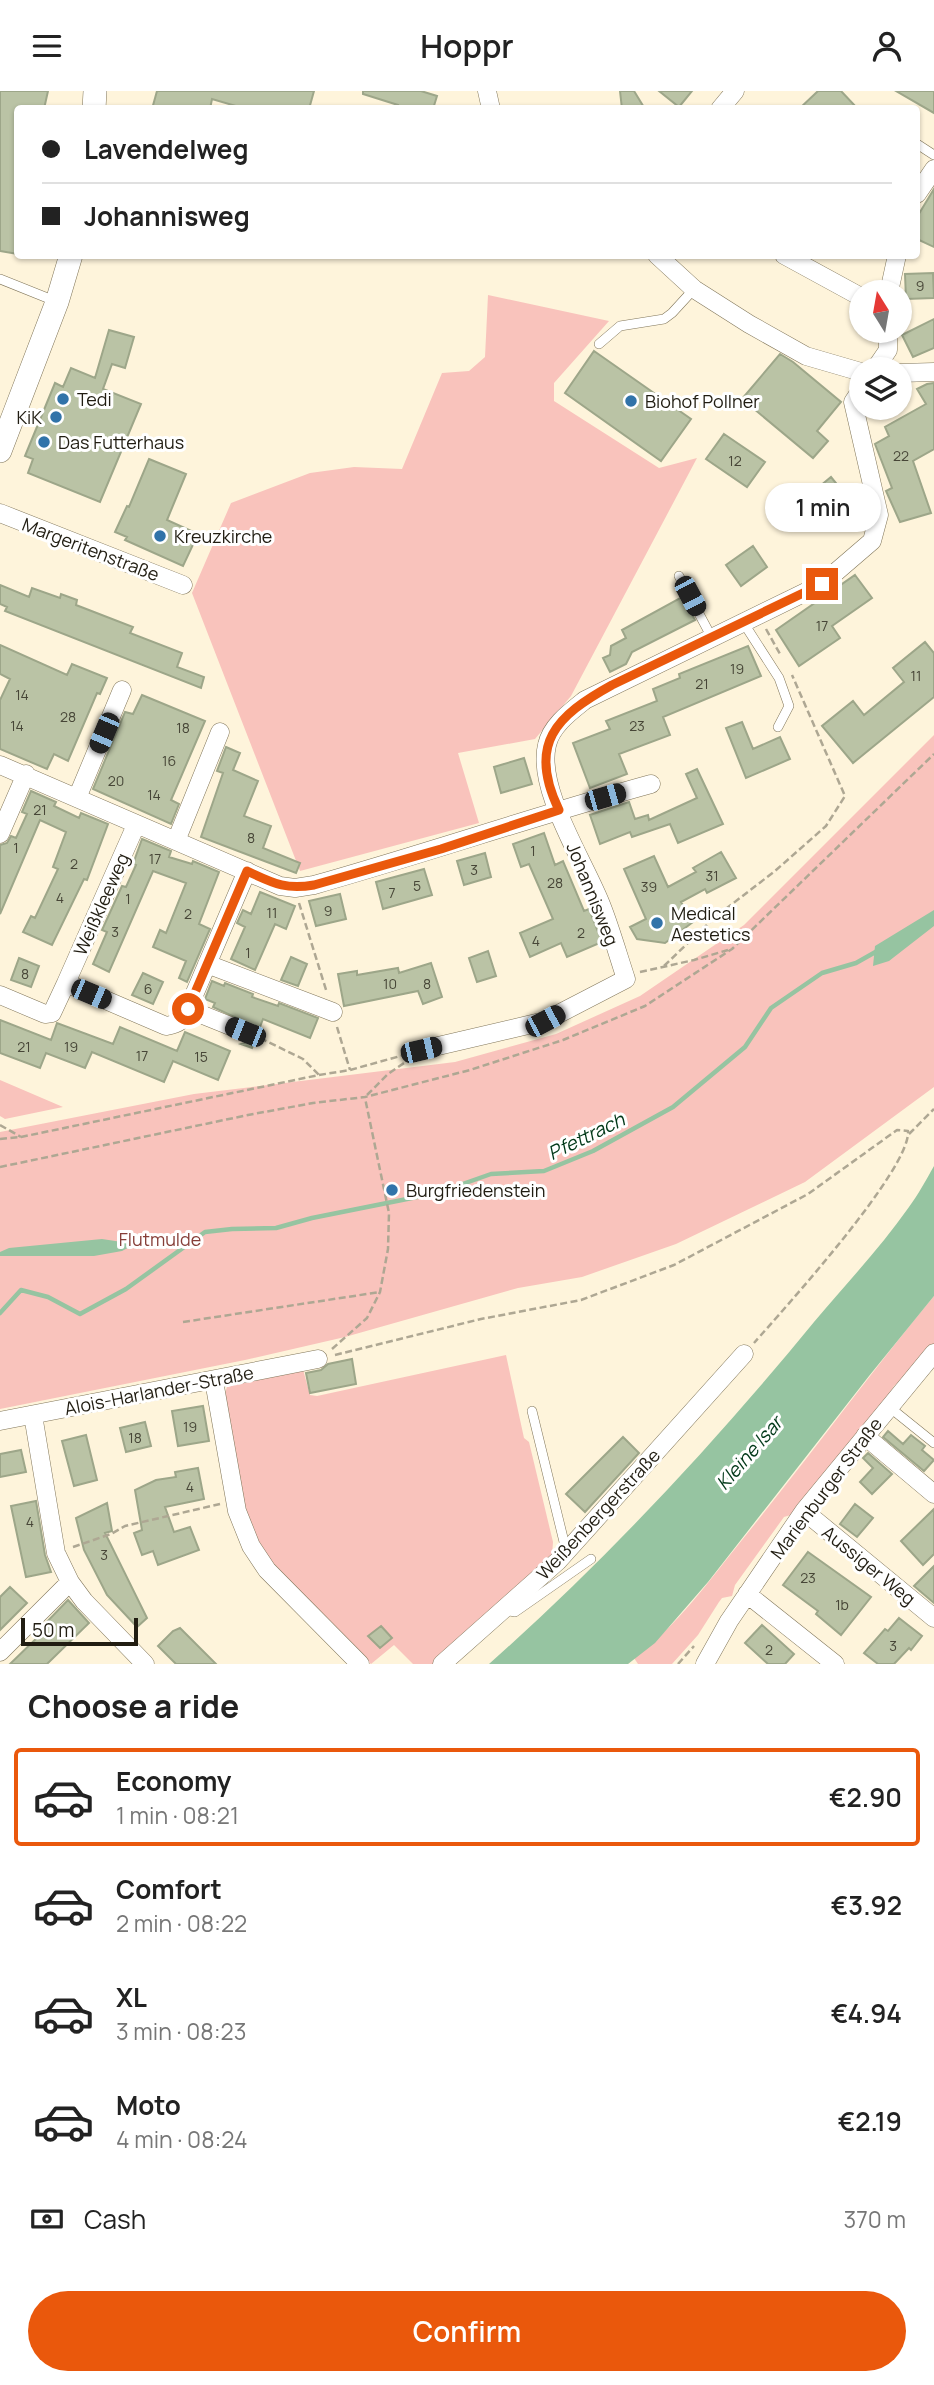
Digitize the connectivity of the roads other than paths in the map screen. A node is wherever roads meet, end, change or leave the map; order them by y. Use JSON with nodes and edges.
{"nodes":[{"id":1,"x":735,"y":91,"type":"edge"},
{"id":2,"x":723,"y":105,"type":"edge"},
{"id":3,"x":70,"y":259,"type":"edge"},
{"id":4,"x":661,"y":259,"type":"edge"},
{"id":5,"x":791,"y":259,"type":"edge"},
{"id":6,"x":896,"y":259,"type":"edge"},
{"id":7,"x":892,"y":280,"type":"edge"},
{"id":8,"x":1,"y":281,"type":"edge"},
{"id":9,"x":694,"y":289,"type":"junction"},
{"id":10,"x":849,"y":290,"type":"edge"},
{"id":11,"x":57,"y":302,"type":"junction"},
{"id":12,"x":599,"y":344,"type":"dead end"},
{"id":13,"x":849,"y":369,"type":"edge"},
{"id":14,"x":934,"y":372,"type":"edge"},
{"id":15,"x":912,"y":373,"type":"edge"},
{"id":16,"x":857,"y":420,"type":"edge"},
{"id":17,"x":0,"y":451,"type":"edge"},
{"id":18,"x":0,"y":513,"type":"edge"},
{"id":19,"x":680,"y":576,"type":"dead end"},
{"id":20,"x":183,"y":585,"type":"dead end"},
{"id":21,"x":751,"y":618,"type":"junction"},
{"id":22,"x":712,"y":638,"type":"junction"},
{"id":23,"x":122,"y":690,"type":"dead end"},
{"id":24,"x":778,"y":727,"type":"dead end"},
{"id":25,"x":220,"y":731,"type":"dead end"},
{"id":26,"x":0,"y":765,"type":"edge"},
{"id":27,"x":26,"y":774,"type":"junction"},
{"id":28,"x":651,"y":784,"type":"dead end"},
{"id":29,"x":77,"y":798,"type":"junction"},
{"id":30,"x":559,"y":810,"type":"junction"},
{"id":31,"x":136,"y":825,"type":"junction"},
{"id":32,"x":0,"y":834,"type":"edge"},
{"id":33,"x":176,"y":841,"type":"junction"},
{"id":34,"x":247,"y":871,"type":"junction"},
{"id":35,"x":207,"y":964,"type":"junction"},
{"id":36,"x":66,"y":983,"type":"junction"},
{"id":37,"x":0,"y":995,"type":"edge"},
{"id":38,"x":188,"y":1009,"type":"junction"},
{"id":39,"x":333,"y":1012,"type":"road end"},
{"id":40,"x":245,"y":1032,"type":"road end"},
{"id":41,"x":421,"y":1050,"type":"road end"},
{"id":42,"x":934,"y":1353,"type":"edge"},
{"id":43,"x":744,"y":1354,"type":"road end"},
{"id":44,"x":318,"y":1359,"type":"road end"},
{"id":45,"x":214,"y":1381,"type":"junction"},
{"id":46,"x":888,"y":1406,"type":"junction"},
{"id":47,"x":532,"y":1411,"type":"dead end"},
{"id":48,"x":33,"y":1415,"type":"junction"},
{"id":49,"x":0,"y":1421,"type":"edge"},
{"id":50,"x":865,"y":1436,"type":"junction"},
{"id":51,"x":934,"y":1443,"type":"edge"},
{"id":52,"x":934,"y":1494,"type":"edge"},
{"id":53,"x":804,"y":1511,"type":"junction"},
{"id":54,"x":566,"y":1551,"type":"junction"},
{"id":55,"x":591,"y":1559,"type":"dead end"},
{"id":56,"x":70,"y":1582,"type":"junction"},
{"id":57,"x":747,"y":1594,"type":"junction"},
{"id":58,"x":503,"y":1609,"type":"junction"},
{"id":59,"x":934,"y":1618,"type":"edge"},
{"id":60,"x":0,"y":1652,"type":"edge"},
{"id":61,"x":145,"y":1664,"type":"edge"},
{"id":62,"x":360,"y":1664,"type":"edge"},
{"id":63,"x":442,"y":1664,"type":"edge"},
{"id":64,"x":705,"y":1664,"type":"edge"},
{"id":65,"x":835,"y":1664,"type":"edge"}],
"edges":[{"from":1,"to":2,"type":"street"},
{"from":3,"to":11,"type":"street"},
{"from":4,"to":9,"type":"street"},
{"from":5,"to":10,"type":"street"},
{"from":6,"to":7,"type":"street"},
{"from":8,"to":11,"type":"lane"},
{"from":9,"to":12,"type":"lane"},
{"from":9,"to":13,"type":"street"},
{"from":11,"to":17,"type":"street"},
{"from":14,"to":15,"type":"street"},
{"from":16,"to":21,"type":"street","name":"Johannisweg"},
{"from":18,"to":20,"type":"street","name":"Margeritenstraße"},
{"from":19,"to":22,"type":"lane"},
{"from":21,"to":22,"type":"street","name":"Johannisweg"},
{"from":21,"to":24,"type":"lane"},
{"from":22,"to":30,"type":"street","name":"Johannisweg"},
{"from":23,"to":29,"type":"street"},
{"from":25,"to":33,"type":"street"},
{"from":26,"to":27,"type":"street"},
{"from":27,"to":29,"type":"street"},
{"from":27,"to":32,"type":"street"},
{"from":28,"to":30,"type":"street"},
{"from":29,"to":31,"type":"street"},
{"from":30,"to":34,"type":"street"},
{"from":30,"to":41,"type":"street","name":"Johannisweg"},
{"from":31,"to":33,"type":"street"},
{"from":31,"to":36,"type":"street","name":"Weißkleeweg"},
{"from":33,"to":34,"type":"street"},
{"from":34,"to":35,"type":"street"},
{"from":35,"to":38,"type":"street"},
{"from":35,"to":39,"type":"street"},
{"from":36,"to":37,"type":"street","name":"Weißkleeweg"},
{"from":36,"to":38,"type":"street"},
{"from":38,"to":40,"type":"street"},
{"from":42,"to":46,"type":"street","name":"Marienburger Straße"},
{"from":43,"to":54,"type":"street","name":"Weißenbergerstraße"},
{"from":44,"to":45,"type":"street","name":"Alois-Harlander-Straße"},
{"from":45,"to":48,"type":"street","name":"Alois-Harlander-Straße"},
{"from":45,"to":62,"type":"street"},
{"from":46,"to":50,"type":"street","name":"Marienburger Straße"},
{"from":46,"to":51,"type":"lane"},
{"from":47,"to":54,"type":"lane"},
{"from":48,"to":49,"type":"street","name":"Alois-Harlander-Straße"},
{"from":48,"to":56,"type":"street"},
{"from":50,"to":52,"type":"street"},
{"from":50,"to":53,"type":"street","name":"Marienburger Straße"},
{"from":53,"to":57,"type":"street","name":"Marienburger Straße"},
{"from":53,"to":59,"type":"street","name":"Aussiger Weg"},
{"from":54,"to":58,"type":"street","name":"Weißenbergerstraße"},
{"from":55,"to":58,"type":"lane"},
{"from":56,"to":60,"type":"street"},
{"from":56,"to":61,"type":"street"},
{"from":57,"to":64,"type":"street","name":"Marienburger Straße"},
{"from":57,"to":65,"type":"street"},
{"from":58,"to":63,"type":"street","name":"Weißenbergerstraße"}]}
